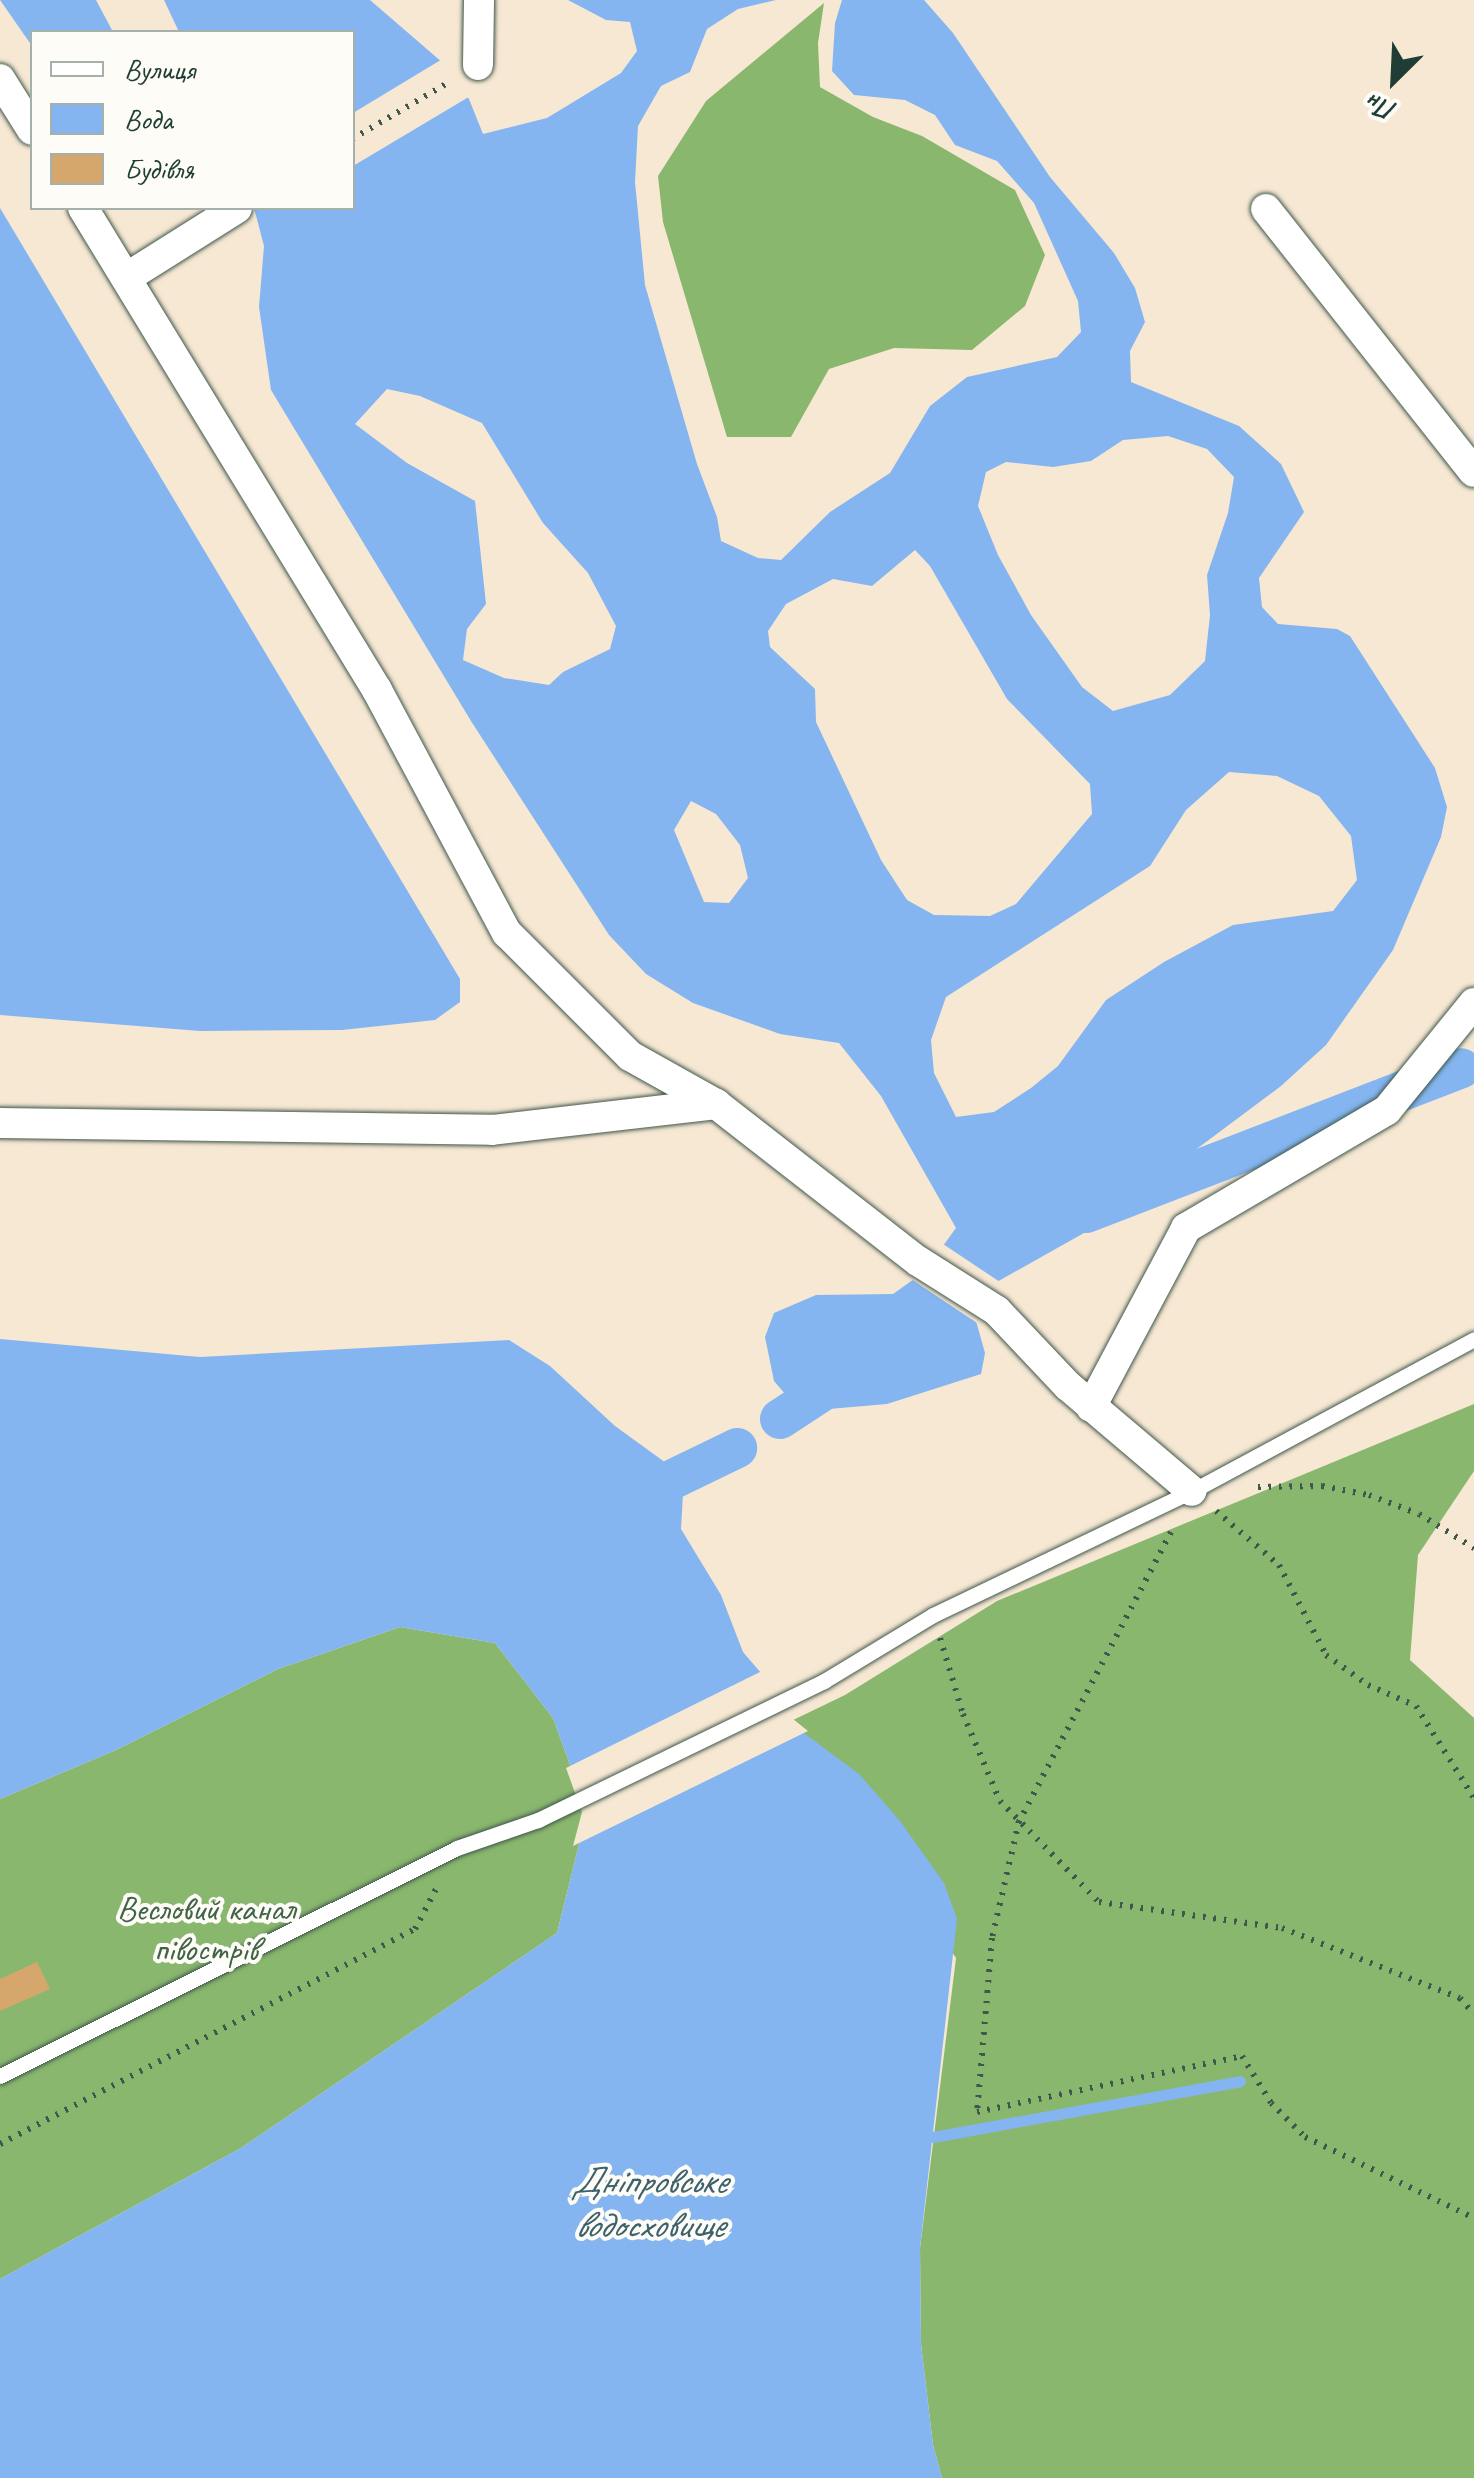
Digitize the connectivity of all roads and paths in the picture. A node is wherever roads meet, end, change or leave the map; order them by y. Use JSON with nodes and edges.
{"nodes":[{"id":1,"x":479,"y":0,"type":"edge"},
{"id":2,"x":478,"y":64,"type":"joint"},
{"id":3,"x":0,"y":80,"type":"edge"},
{"id":4,"x":30,"y":127,"type":"edge"},
{"id":5,"x":355,"y":137,"type":"edge"},
{"id":6,"x":1266,"y":209,"type":"dead end"},
{"id":7,"x":84,"y":210,"type":"edge"},
{"id":8,"x":234,"y":210,"type":"edge"},
{"id":9,"x":126,"y":278,"type":"junction"},
{"id":10,"x":1474,"y":472,"type":"edge"},
{"id":11,"x":1474,"y":1003,"type":"edge"},
{"id":12,"x":716,"y":1104,"type":"junction"},
{"id":13,"x":0,"y":1124,"type":"edge"},
{"id":14,"x":1474,"y":1339,"type":"edge"},
{"id":15,"x":1091,"y":1407,"type":"junction"},
{"id":16,"x":1192,"y":1491,"type":"junction"},
{"id":17,"x":1474,"y":1548,"type":"edge"},
{"id":18,"x":934,"y":1616,"type":"junction"},
{"id":19,"x":1474,"y":1798,"type":"edge"},
{"id":20,"x":1020,"y":1820,"type":"junction"},
{"id":21,"x":457,"y":1848,"type":"junction"},
{"id":22,"x":1474,"y":2014,"type":"edge"},
{"id":23,"x":0,"y":2076,"type":"edge"},
{"id":24,"x":0,"y":2144,"type":"edge"},
{"id":25,"x":1474,"y":2218,"type":"edge"}],
"edges":[{"from":1,"to":2,"type":"street"},
{"from":2,"to":5,"type":"path"},
{"from":3,"to":4,"type":"street"},
{"from":6,"to":10,"type":"street"},
{"from":7,"to":9,"type":"street"},
{"from":8,"to":9,"type":"street"},
{"from":9,"to":12,"type":"street"},
{"from":11,"to":15,"type":"street"},
{"from":12,"to":13,"type":"street"},
{"from":12,"to":15,"type":"street"},
{"from":14,"to":16,"type":"lane"},
{"from":15,"to":16,"type":"street"},
{"from":16,"to":17,"type":"path"},
{"from":16,"to":18,"type":"lane"},
{"from":16,"to":19,"type":"path"},
{"from":16,"to":20,"type":"path"},
{"from":18,"to":20,"type":"path"},
{"from":18,"to":21,"type":"lane"},
{"from":20,"to":22,"type":"path"},
{"from":20,"to":25,"type":"path"},
{"from":21,"to":23,"type":"lane"},
{"from":21,"to":24,"type":"path"}]}
